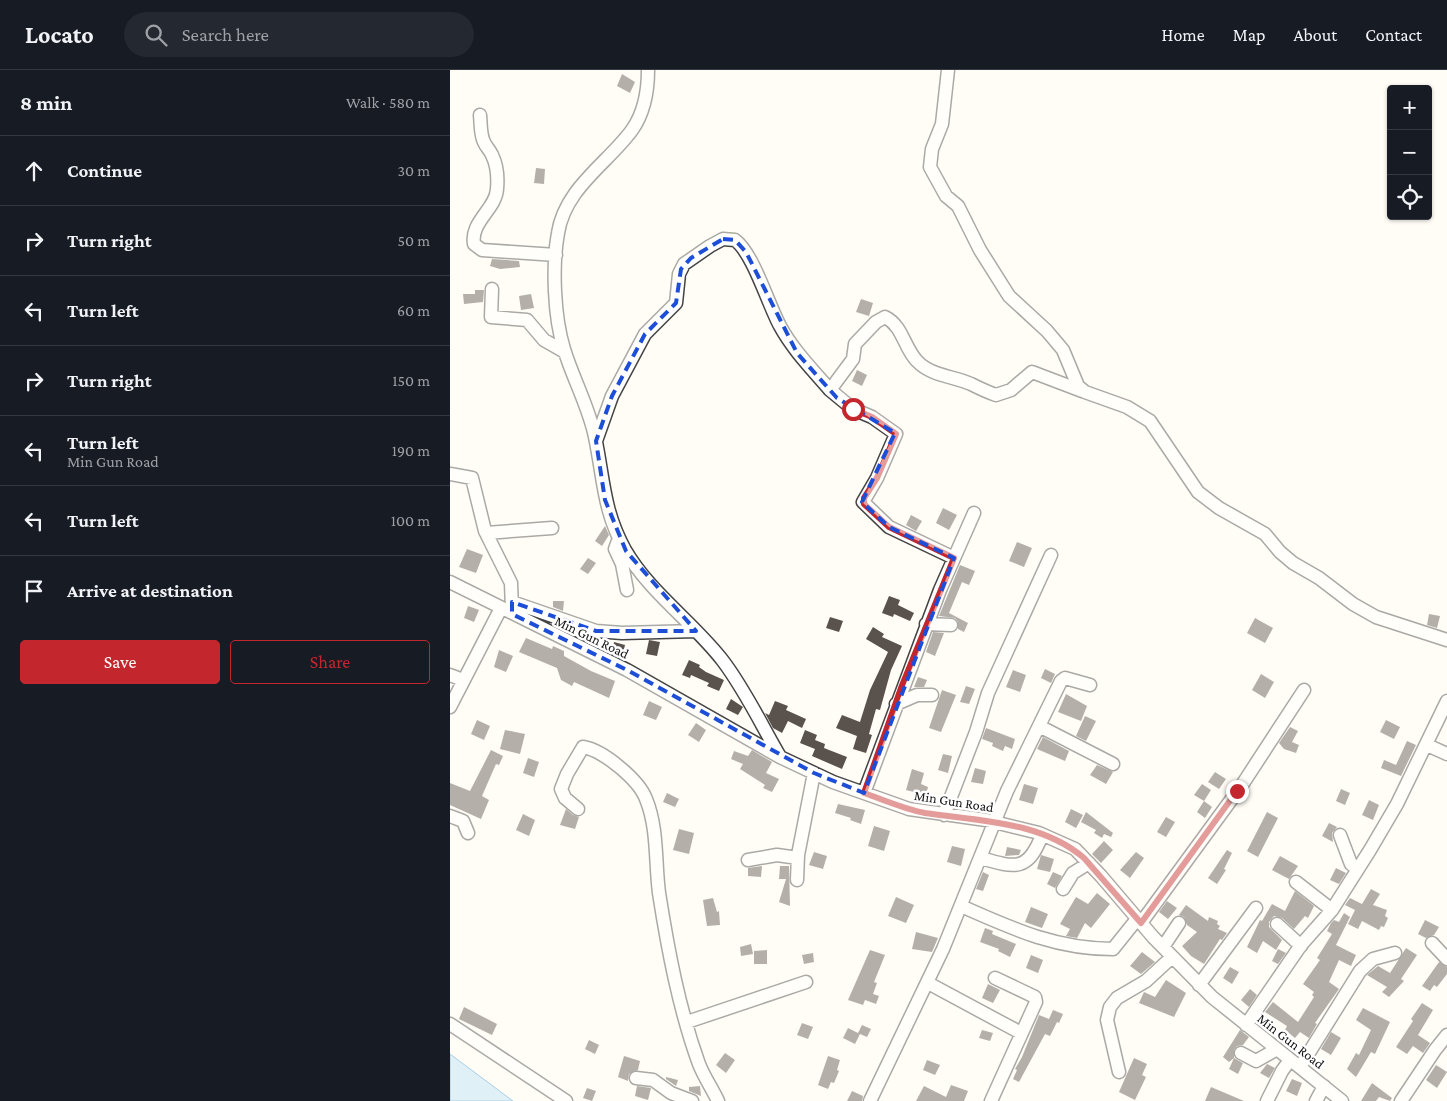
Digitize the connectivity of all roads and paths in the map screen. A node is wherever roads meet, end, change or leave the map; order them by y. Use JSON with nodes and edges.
{"nodes":[{"id":1,"x":648,"y":70,"type":"edge"},
{"id":2,"x":948,"y":70,"type":"edge"},
{"id":3,"x":480,"y":115,"type":"dead end"},
{"id":4,"x":556,"y":255,"type":"junction"},
{"id":5,"x":492,"y":289,"type":"dead end"},
{"id":6,"x":565,"y":352,"type":"junction"},
{"id":7,"x":830,"y":390,"type":"junction"},
{"id":8,"x":1084,"y":392,"type":"junction"},
{"id":9,"x":596,"y":441,"type":"junction"},
{"id":10,"x":450,"y":474,"type":"edge"},
{"id":11,"x":974,"y":513,"type":"dead end"},
{"id":12,"x":552,"y":528,"type":"dead end"},
{"id":13,"x":486,"y":533,"type":"junction"},
{"id":14,"x":619,"y":538,"type":"junction"},
{"id":15,"x":1051,"y":555,"type":"dead end"},
{"id":16,"x":954,"y":558,"type":"junction"},
{"id":17,"x":450,"y":582,"type":"edge"},
{"id":18,"x":627,"y":590,"type":"dead end"},
{"id":19,"x":509,"y":608,"type":"junction"},
{"id":20,"x":926,"y":624,"type":"junction"},
{"id":21,"x":951,"y":625,"type":"dead end"},
{"id":22,"x":696,"y":631,"type":"junction"},
{"id":23,"x":1447,"y":640,"type":"edge"},
{"id":24,"x":450,"y":675,"type":"edge"},
{"id":25,"x":463,"y":680,"type":"junction"},
{"id":26,"x":1090,"y":685,"type":"dead end"},
{"id":27,"x":1304,"y":690,"type":"dead end"},
{"id":28,"x":932,"y":695,"type":"dead end"},
{"id":29,"x":1447,"y":701,"type":"edge"},
{"id":30,"x":896,"y":704,"type":"junction"},
{"id":31,"x":450,"y":706,"type":"edge"},
{"id":32,"x":1040,"y":726,"type":"junction"},
{"id":33,"x":1427,"y":745,"type":"junction"},
{"id":34,"x":1447,"y":754,"type":"edge"},
{"id":35,"x":780,"y":757,"type":"junction"},
{"id":36,"x":1113,"y":764,"type":"dead end"},
{"id":37,"x":814,"y":773,"type":"junction"},
{"id":38,"x":864,"y":793,"type":"junction"},
{"id":39,"x":578,"y":809,"type":"dead end"},
{"id":40,"x":944,"y":815,"type":"junction"},
{"id":41,"x":450,"y":816,"type":"edge"},
{"id":42,"x":994,"y":822,"type":"junction"},
{"id":43,"x":468,"y":833,"type":"dead end"},
{"id":44,"x":1042,"y":835,"type":"junction"},
{"id":45,"x":1340,"y":835,"type":"dead end"},
{"id":46,"x":798,"y":858,"type":"junction"},
{"id":47,"x":981,"y":858,"type":"junction"},
{"id":48,"x":748,"y":860,"type":"dead end"},
{"id":49,"x":1089,"y":863,"type":"junction"},
{"id":50,"x":1358,"y":869,"type":"junction"},
{"id":51,"x":797,"y":880,"type":"dead end"},
{"id":52,"x":1296,"y":882,"type":"dead end"},
{"id":53,"x":1064,"y":889,"type":"dead end"},
{"id":54,"x":962,"y":906,"type":"junction"},
{"id":55,"x":1256,"y":908,"type":"dead end"},
{"id":56,"x":1332,"y":910,"type":"junction"},
{"id":57,"x":1139,"y":921,"type":"junction"},
{"id":58,"x":1179,"y":923,"type":"dead end"},
{"id":59,"x":1277,"y":924,"type":"dead end"},
{"id":60,"x":1432,"y":944,"type":"dead end"},
{"id":61,"x":1301,"y":946,"type":"junction"},
{"id":62,"x":1163,"y":947,"type":"junction"},
{"id":63,"x":1395,"y":953,"type":"dead end"},
{"id":64,"x":1172,"y":957,"type":"junction"},
{"id":65,"x":1447,"y":959,"type":"edge"},
{"id":66,"x":995,"y":978,"type":"dead end"},
{"id":67,"x":806,"y":982,"type":"dead end"},
{"id":68,"x":928,"y":983,"type":"junction"},
{"id":69,"x":1199,"y":984,"type":"junction"},
{"id":70,"x":687,"y":1022,"type":"junction"},
{"id":71,"x":450,"y":1024,"type":"edge"},
{"id":72,"x":1246,"y":1024,"type":"junction"},
{"id":73,"x":1021,"y":1033,"type":"junction"},
{"id":74,"x":1447,"y":1036,"type":"edge"},
{"id":75,"x":1277,"y":1049,"type":"junction"},
{"id":76,"x":1240,"y":1053,"type":"dead end"},
{"id":77,"x":1295,"y":1063,"type":"junction"},
{"id":78,"x":1119,"y":1072,"type":"dead end"},
{"id":79,"x":636,"y":1078,"type":"dead end"},
{"id":80,"x":1324,"y":1086,"type":"junction"},
{"id":81,"x":566,"y":1101,"type":"edge"},
{"id":82,"x":692,"y":1101,"type":"edge"},
{"id":83,"x":718,"y":1101,"type":"edge"},
{"id":84,"x":870,"y":1101,"type":"edge"},
{"id":85,"x":991,"y":1101,"type":"edge"},
{"id":86,"x":1267,"y":1101,"type":"edge"},
{"id":87,"x":1316,"y":1101,"type":"edge"},
{"id":88,"x":1342,"y":1101,"type":"edge"},
{"id":89,"x":1401,"y":1101,"type":"edge"}],
"edges":[{"from":1,"to":4,"type":"street"},
{"from":2,"to":8,"type":"street"},
{"from":3,"to":4,"type":"street"},
{"from":4,"to":6,"type":"street"},
{"from":5,"to":6,"type":"street"},
{"from":6,"to":9,"type":"street"},
{"from":7,"to":8,"type":"street"},
{"from":7,"to":9,"type":"street"},
{"from":7,"to":16,"type":"street"},
{"from":8,"to":23,"type":"street"},
{"from":9,"to":14,"type":"street"},
{"from":10,"to":13,"type":"street"},
{"from":11,"to":16,"type":"street"},
{"from":12,"to":13,"type":"street"},
{"from":13,"to":19,"type":"street"},
{"from":14,"to":18,"type":"street"},
{"from":14,"to":22,"type":"street"},
{"from":15,"to":40,"type":"street"},
{"from":16,"to":20,"type":"street"},
{"from":17,"to":19,"type":"street","name":"Min Gun Road"},
{"from":19,"to":22,"type":"street"},
{"from":19,"to":25,"type":"street"},
{"from":19,"to":35,"type":"street","name":"Min Gun Road"},
{"from":20,"to":21,"type":"street"},
{"from":20,"to":30,"type":"street"},
{"from":22,"to":35,"type":"street"},
{"from":24,"to":25,"type":"street"},
{"from":25,"to":31,"type":"street"},
{"from":26,"to":32,"type":"street"},
{"from":27,"to":57,"type":"street"},
{"from":28,"to":30,"type":"street"},
{"from":29,"to":33,"type":"street"},
{"from":30,"to":38,"type":"street"},
{"from":32,"to":36,"type":"street"},
{"from":32,"to":42,"type":"street"},
{"from":33,"to":34,"type":"street"},
{"from":33,"to":50,"type":"street"},
{"from":35,"to":37,"type":"street","name":"Min Gun Road"},
{"from":37,"to":38,"type":"street","name":"Min Gun Road"},
{"from":37,"to":46,"type":"street"},
{"from":38,"to":40,"type":"street","name":"Min Gun Road"},
{"from":39,"to":70,"type":"street"},
{"from":40,"to":42,"type":"street","name":"Min Gun Road"},
{"from":41,"to":43,"type":"street"},
{"from":42,"to":44,"type":"street","name":"Min Gun Road"},
{"from":42,"to":47,"type":"street"},
{"from":44,"to":47,"type":"street"},
{"from":44,"to":49,"type":"street","name":"Min Gun Road"},
{"from":45,"to":50,"type":"street"},
{"from":46,"to":48,"type":"street"},
{"from":46,"to":51,"type":"street"},
{"from":47,"to":54,"type":"street"},
{"from":49,"to":53,"type":"street"},
{"from":49,"to":57,"type":"street","name":"Min Gun Road"},
{"from":50,"to":56,"type":"street"},
{"from":52,"to":56,"type":"street"},
{"from":54,"to":57,"type":"street"},
{"from":54,"to":68,"type":"street"},
{"from":55,"to":69,"type":"street"},
{"from":56,"to":61,"type":"street"},
{"from":57,"to":62,"type":"street","name":"Min Gun Road"},
{"from":58,"to":62,"type":"street"},
{"from":59,"to":61,"type":"street"},
{"from":60,"to":65,"type":"street"},
{"from":61,"to":72,"type":"street"},
{"from":62,"to":64,"type":"street","name":"Min Gun Road"},
{"from":63,"to":77,"type":"street"},
{"from":64,"to":69,"type":"street","name":"Min Gun Road"},
{"from":64,"to":78,"type":"street"},
{"from":66,"to":73,"type":"street"},
{"from":67,"to":70,"type":"street"},
{"from":68,"to":73,"type":"street"},
{"from":68,"to":84,"type":"street"},
{"from":69,"to":72,"type":"street","name":"Min Gun Road"},
{"from":70,"to":83,"type":"street"},
{"from":71,"to":81,"type":"street"},
{"from":72,"to":75,"type":"street","name":"Min Gun Road"},
{"from":73,"to":85,"type":"street"},
{"from":74,"to":89,"type":"street"},
{"from":75,"to":76,"type":"street"},
{"from":75,"to":77,"type":"street","name":"Min Gun Road"},
{"from":77,"to":80,"type":"street","name":"Min Gun Road"},
{"from":77,"to":86,"type":"street"},
{"from":79,"to":82,"type":"street"},
{"from":80,"to":87,"type":"street"},
{"from":80,"to":88,"type":"street","name":"Min Gun Road"}]}
